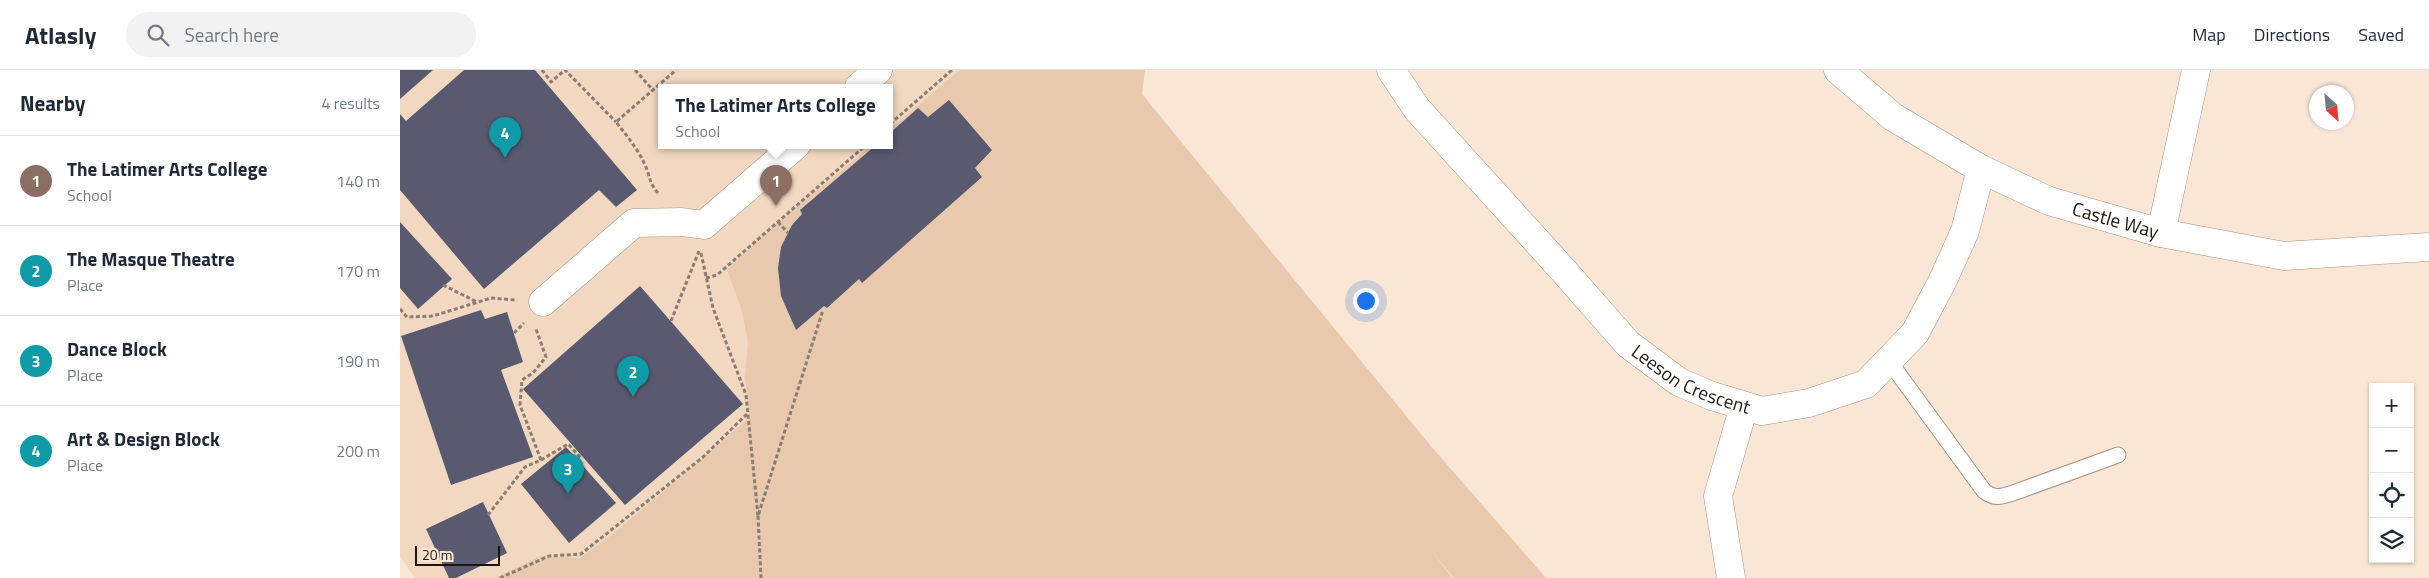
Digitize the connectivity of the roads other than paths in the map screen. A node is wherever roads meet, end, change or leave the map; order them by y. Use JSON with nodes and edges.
{"nodes":[{"id":1,"x":878,"y":70,"type":"edge"},
{"id":2,"x":1391,"y":70,"type":"edge"},
{"id":3,"x":1838,"y":70,"type":"edge"},
{"id":4,"x":2196,"y":70,"type":"edge"},
{"id":5,"x":862,"y":84,"type":"edge"},
{"id":6,"x":791,"y":149,"type":"edge"},
{"id":7,"x":1981,"y":169,"type":"junction"},
{"id":8,"x":2161,"y":233,"type":"junction"},
{"id":9,"x":2429,"y":247,"type":"edge"},
{"id":10,"x":543,"y":302,"type":"road end"},
{"id":11,"x":1889,"y":361,"type":"junction"},
{"id":12,"x":1744,"y":406,"type":"junction"},
{"id":13,"x":2118,"y":455,"type":"dead end"},
{"id":14,"x":1731,"y":578,"type":"edge"}],
"edges":[{"from":1,"to":5,"type":"street"},
{"from":2,"to":12,"type":"street","name":"Leeson Crescent"},
{"from":3,"to":7,"type":"street","name":"Castle Way"},
{"from":4,"to":8,"type":"street"},
{"from":6,"to":10,"type":"street"},
{"from":7,"to":8,"type":"street","name":"Castle Way"},
{"from":7,"to":11,"type":"street","name":"Leeson Crescent"},
{"from":8,"to":9,"type":"street","name":"Castle Way"},
{"from":11,"to":12,"type":"street","name":"Leeson Crescent"},
{"from":11,"to":13,"type":"lane"},
{"from":12,"to":14,"type":"street"}]}
